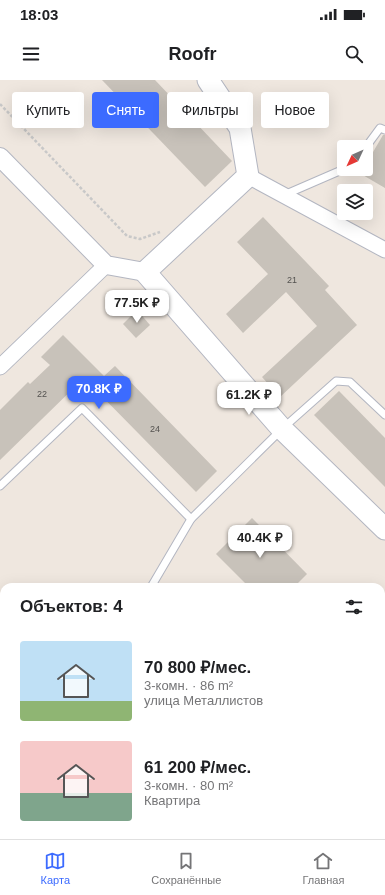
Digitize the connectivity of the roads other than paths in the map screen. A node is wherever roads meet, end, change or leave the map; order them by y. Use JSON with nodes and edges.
{"nodes":[{"id":1,"x":208,"y":80,"type":"edge"},
{"id":2,"x":383,"y":127,"type":"edge"},
{"id":3,"x":372,"y":140,"type":"edge"},
{"id":4,"x":0,"y":157,"type":"edge"},
{"id":5,"x":337,"y":172,"type":"edge"},
{"id":6,"x":248,"y":176,"type":"junction"},
{"id":7,"x":284,"y":195,"type":"junction"},
{"id":8,"x":385,"y":250,"type":"edge"},
{"id":9,"x":106,"y":265,"type":"junction"},
{"id":10,"x":145,"y":272,"type":"junction"},
{"id":11,"x":0,"y":367,"type":"edge"},
{"id":12,"x":385,"y":415,"type":"edge"},
{"id":13,"x":282,"y":429,"type":"junction"},
{"id":14,"x":0,"y":486,"type":"edge"},
{"id":15,"x":191,"y":519,"type":"junction"},
{"id":16,"x":385,"y":528,"type":"edge"},
{"id":17,"x":153,"y":583,"type":"edge"}],
"edges":[{"from":1,"to":6,"type":"main road"},
{"from":2,"to":3,"type":"lane"},
{"from":4,"to":9,"type":"street"},
{"from":5,"to":7,"type":"lane"},
{"from":6,"to":7,"type":"street"},
{"from":6,"to":10,"type":"main road"},
{"from":7,"to":8,"type":"street"},
{"from":9,"to":10,"type":"street"},
{"from":9,"to":11,"type":"street"},
{"from":10,"to":13,"type":"main road"},
{"from":12,"to":13,"type":"lane"},
{"from":13,"to":15,"type":"lane"},
{"from":13,"to":16,"type":"main road"},
{"from":14,"to":15,"type":"lane"},
{"from":15,"to":17,"type":"lane"}]}
